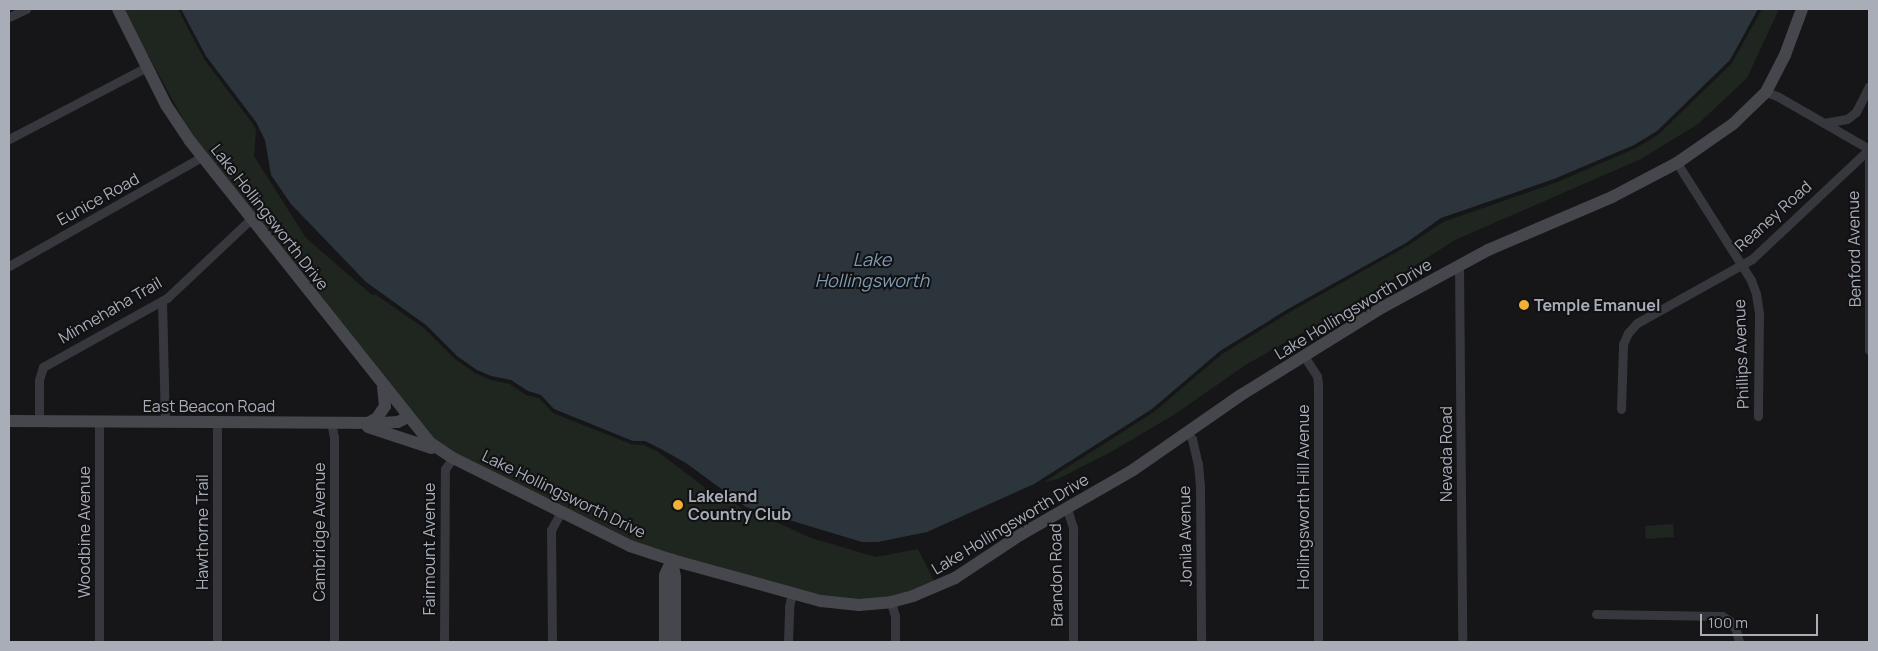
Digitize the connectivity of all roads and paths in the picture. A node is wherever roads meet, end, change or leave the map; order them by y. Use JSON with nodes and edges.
{"nodes":[{"id":1,"x":26,"y":9,"type":"edge"},
{"id":2,"x":118,"y":9,"type":"edge"},
{"id":3,"x":1802,"y":9,"type":"edge"},
{"id":4,"x":9,"y":17,"type":"edge"},
{"id":5,"x":147,"y":67,"type":"junction"},
{"id":6,"x":1869,"y":86,"type":"edge"},
{"id":7,"x":1766,"y":92,"type":"junction"},
{"id":8,"x":1824,"y":123,"type":"junction"},
{"id":9,"x":9,"y":139,"type":"edge"},
{"id":10,"x":1869,"y":149,"type":"edge"},
{"id":11,"x":202,"y":157,"type":"junction"},
{"id":12,"x":1677,"y":163,"type":"junction"},
{"id":13,"x":252,"y":218,"type":"junction"},
{"id":14,"x":1459,"y":265,"type":"junction"},
{"id":15,"x":1740,"y":265,"type":"junction"},
{"id":16,"x":9,"y":266,"type":"edge"},
{"id":17,"x":162,"y":301,"type":"junction"},
{"id":18,"x":1869,"y":350,"type":"edge"},
{"id":19,"x":1304,"y":356,"type":"junction"},
{"id":20,"x":383,"y":387,"type":"junction"},
{"id":21,"x":1621,"y":409,"type":"dead end"},
{"id":22,"x":1758,"y":416,"type":"dead end"},
{"id":23,"x":408,"y":417,"type":"junction"},
{"id":24,"x":9,"y":421,"type":"edge"},
{"id":25,"x":39,"y":421,"type":"junction"},
{"id":26,"x":99,"y":422,"type":"junction"},
{"id":27,"x":165,"y":422,"type":"junction"},
{"id":28,"x":217,"y":422,"type":"junction"},
{"id":29,"x":331,"y":422,"type":"junction"},
{"id":30,"x":354,"y":422,"type":"junction"},
{"id":31,"x":368,"y":422,"type":"junction"},
{"id":32,"x":1187,"y":432,"type":"junction"},
{"id":33,"x":451,"y":457,"type":"junction"},
{"id":34,"x":1066,"y":508,"type":"junction"},
{"id":35,"x":561,"y":512,"type":"junction"},
{"id":36,"x":672,"y":560,"type":"junction"},
{"id":37,"x":792,"y":593,"type":"junction"},
{"id":38,"x":891,"y":602,"type":"junction"},
{"id":39,"x":1596,"y":614,"type":"dead end"},
{"id":40,"x":99,"y":642,"type":"edge"},
{"id":41,"x":217,"y":642,"type":"edge"},
{"id":42,"x":334,"y":642,"type":"edge"},
{"id":43,"x":444,"y":642,"type":"edge"},
{"id":44,"x":552,"y":642,"type":"edge"},
{"id":45,"x":665,"y":642,"type":"edge"},
{"id":46,"x":676,"y":642,"type":"edge"},
{"id":47,"x":788,"y":642,"type":"edge"},
{"id":48,"x":895,"y":642,"type":"edge"},
{"id":49,"x":1073,"y":642,"type":"edge"},
{"id":50,"x":1201,"y":642,"type":"edge"},
{"id":51,"x":1318,"y":642,"type":"edge"},
{"id":52,"x":1462,"y":642,"type":"edge"},
{"id":53,"x":1739,"y":642,"type":"edge"}],
"edges":[{"from":1,"to":4,"type":"street"},
{"from":2,"to":5,"type":"street","name":"Lake Hollingsworth Drive"},
{"from":3,"to":7,"type":"street","name":"Lake Hollingsworth Drive"},
{"from":5,"to":9,"type":"street"},
{"from":5,"to":11,"type":"street","name":"Lake Hollingsworth Drive"},
{"from":6,"to":8,"type":"street"},
{"from":7,"to":8,"type":"street"},
{"from":7,"to":12,"type":"street","name":"Lake Hollingsworth Drive"},
{"from":8,"to":10,"type":"street"},
{"from":10,"to":15,"type":"street","name":"Reaney Road"},
{"from":10,"to":18,"type":"street","name":"Benford Avenue"},
{"from":11,"to":13,"type":"street","name":"Lake Hollingsworth Drive"},
{"from":11,"to":16,"type":"street","name":"Eunice Road"},
{"from":12,"to":14,"type":"street","name":"Lake Hollingsworth Drive"},
{"from":12,"to":15,"type":"street","name":"Phillips Avenue"},
{"from":13,"to":17,"type":"street","name":"Minnehaha Trail"},
{"from":13,"to":20,"type":"street","name":"Lake Hollingsworth Drive"},
{"from":14,"to":19,"type":"street","name":"Lake Hollingsworth Drive"},
{"from":14,"to":52,"type":"street","name":"Nevada Road"},
{"from":15,"to":21,"type":"street","name":"Reaney Road"},
{"from":15,"to":22,"type":"street","name":"Phillips Avenue"},
{"from":17,"to":25,"type":"street","name":"Minnehaha Trail"},
{"from":17,"to":27,"type":"street"},
{"from":19,"to":32,"type":"street","name":"Lake Hollingsworth Drive"},
{"from":19,"to":51,"type":"street","name":"Hollingsworth Hill Avenue"},
{"from":20,"to":23,"type":"street","name":"Lake Hollingsworth Drive"},
{"from":20,"to":31,"type":"street"},
{"from":23,"to":31,"type":"street","name":"East Beacon Road"},
{"from":23,"to":33,"type":"street","name":"Lake Hollingsworth Drive"},
{"from":24,"to":25,"type":"street","name":"East Beacon Road"},
{"from":25,"to":26,"type":"street","name":"East Beacon Road"},
{"from":26,"to":27,"type":"street","name":"East Beacon Road"},
{"from":26,"to":40,"type":"street","name":"Woodbine Avenue"},
{"from":27,"to":28,"type":"street","name":"East Beacon Road"},
{"from":28,"to":29,"type":"street","name":"East Beacon Road"},
{"from":28,"to":41,"type":"street","name":"Hawthorne Trail"},
{"from":29,"to":30,"type":"street","name":"East Beacon Road"},
{"from":29,"to":42,"type":"street","name":"Cambridge Avenue"},
{"from":30,"to":31,"type":"street","name":"East Beacon Road"},
{"from":30,"to":33,"type":"street"},
{"from":32,"to":34,"type":"street","name":"Lake Hollingsworth Drive"},
{"from":32,"to":50,"type":"street","name":"Jonila Avenue"},
{"from":33,"to":35,"type":"street","name":"Lake Hollingsworth Drive"},
{"from":33,"to":43,"type":"street","name":"Fairmount Avenue"},
{"from":34,"to":38,"type":"street","name":"Lake Hollingsworth Drive"},
{"from":34,"to":49,"type":"street","name":"Brandon Road"},
{"from":35,"to":36,"type":"street","name":"Lake Hollingsworth Drive"},
{"from":35,"to":44,"type":"street"},
{"from":36,"to":37,"type":"street","name":"Lake Hollingsworth Drive"},
{"from":36,"to":45,"type":"street"},
{"from":36,"to":46,"type":"street"},
{"from":37,"to":38,"type":"street","name":"Lake Hollingsworth Drive"},
{"from":37,"to":47,"type":"street"},
{"from":38,"to":48,"type":"street"},
{"from":39,"to":53,"type":"street"}]}
